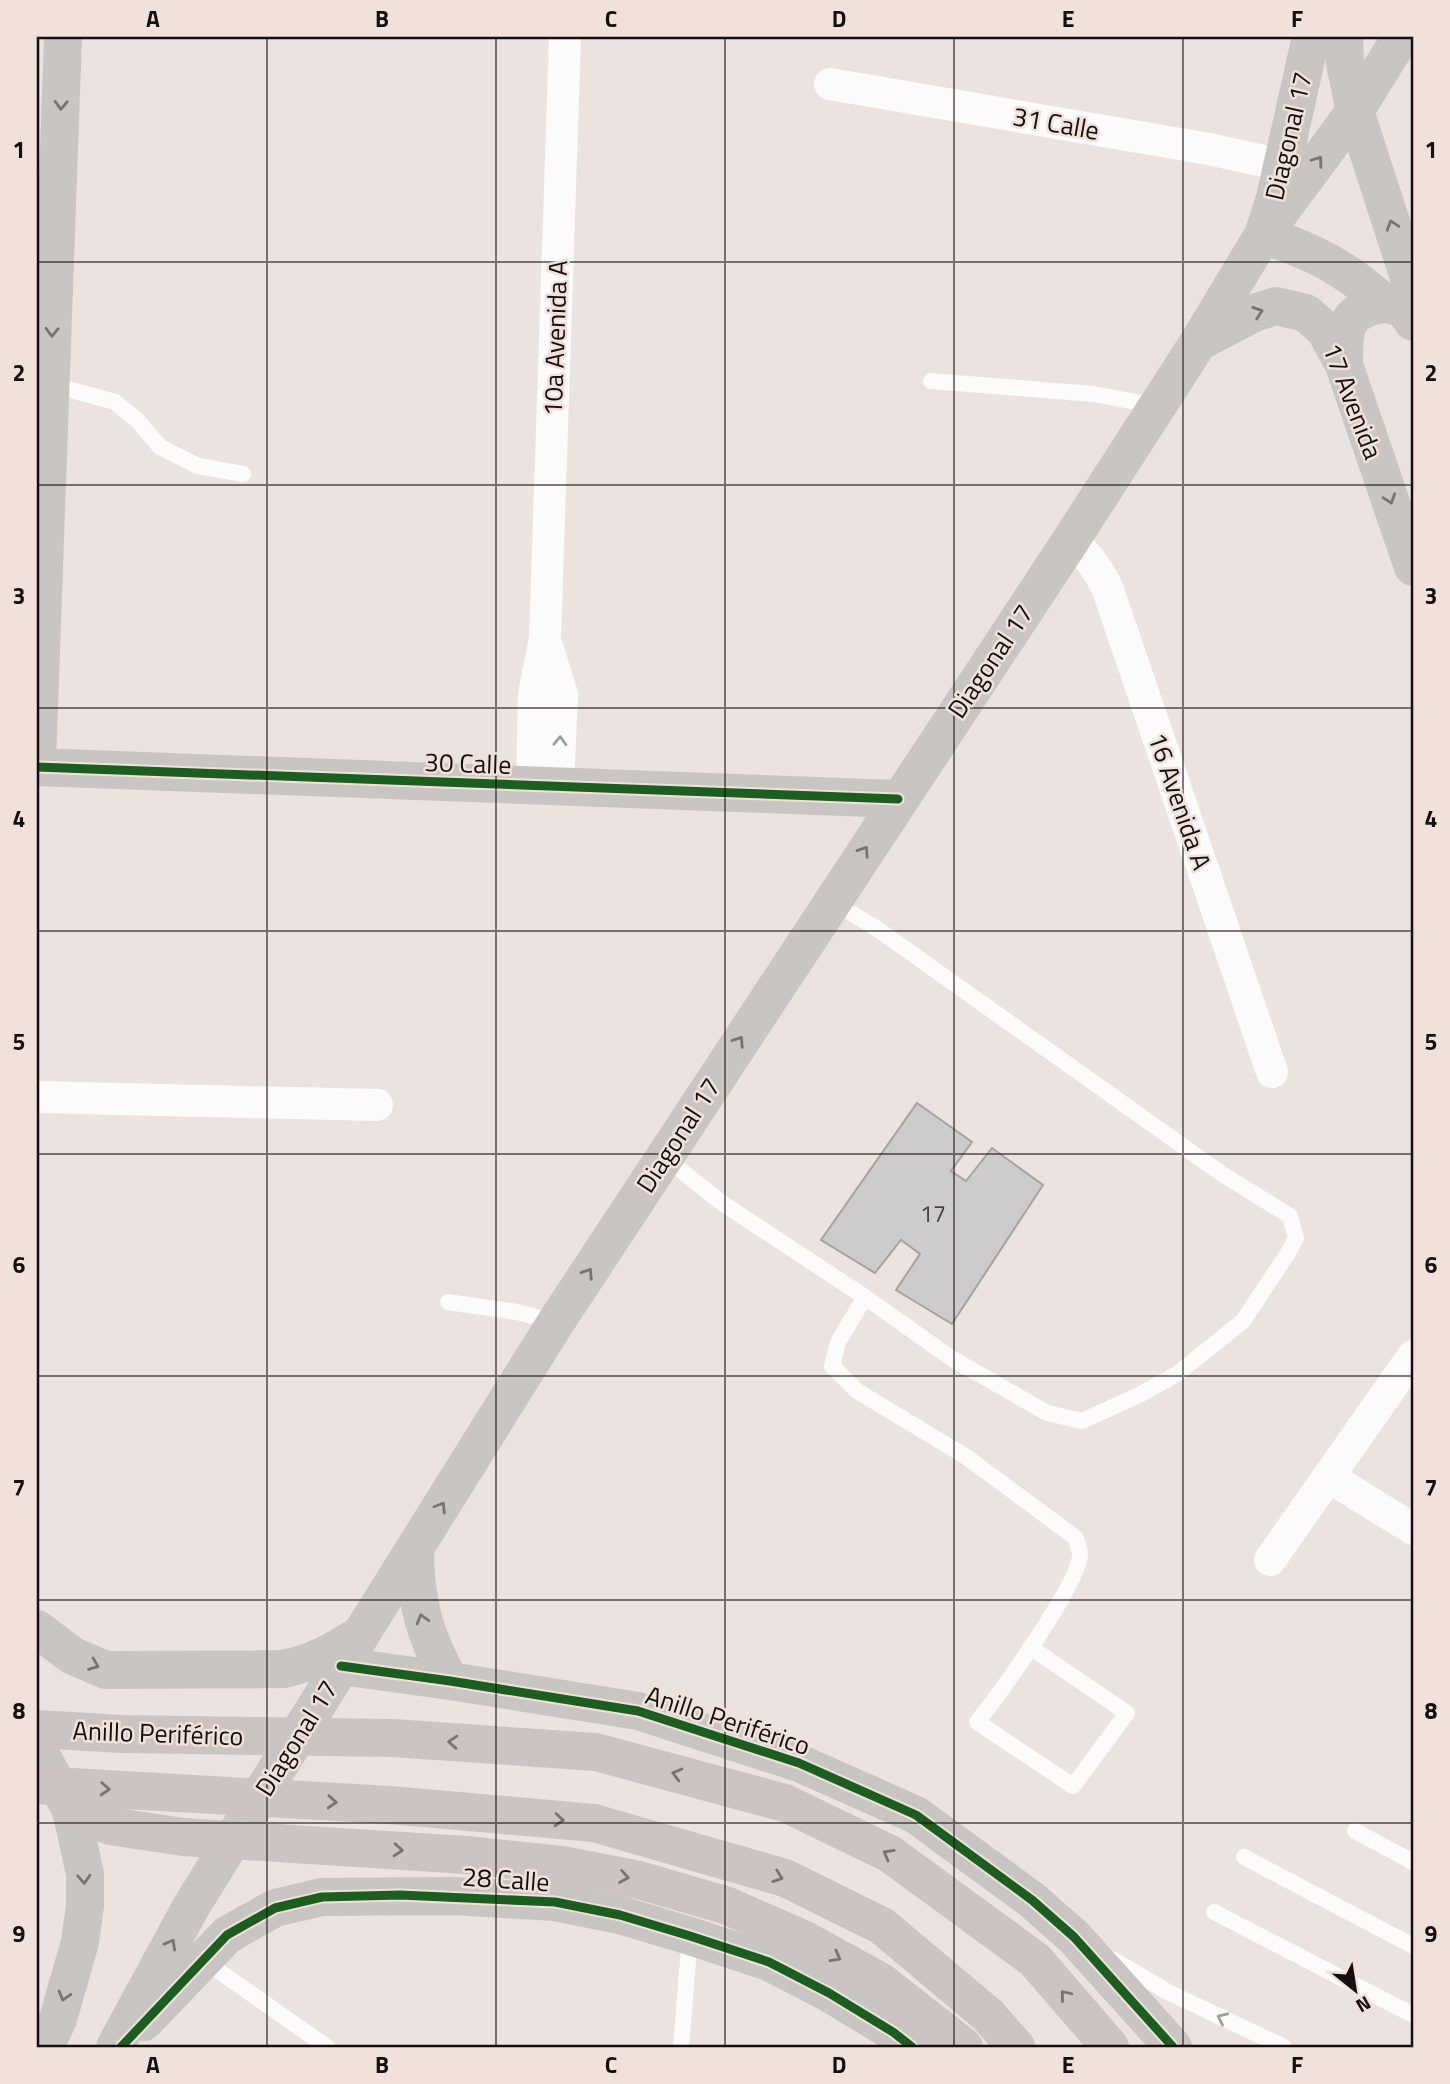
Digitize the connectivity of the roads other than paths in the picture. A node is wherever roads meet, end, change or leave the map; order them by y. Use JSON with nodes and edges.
{"nodes":[{"id":1,"x":63,"y":37,"type":"edge"},
{"id":2,"x":565,"y":37,"type":"edge"},
{"id":3,"x":1311,"y":37,"type":"edge"},
{"id":4,"x":1343,"y":37,"type":"edge"},
{"id":5,"x":1401,"y":37,"type":"edge"},
{"id":6,"x":830,"y":84,"type":"dead end"},
{"id":7,"x":1355,"y":111,"type":"junction"},
{"id":8,"x":1282,"y":165,"type":"junction"},
{"id":9,"x":1263,"y":236,"type":"junction"},
{"id":10,"x":1403,"y":305,"type":"edge"},
{"id":11,"x":1198,"y":343,"type":"junction"},
{"id":12,"x":1344,"y":365,"type":"junction"},
{"id":13,"x":931,"y":381,"type":"dead end"},
{"id":14,"x":50,"y":384,"type":"junction"},
{"id":15,"x":1157,"y":406,"type":"junction"},
{"id":16,"x":243,"y":474,"type":"dead end"},
{"id":17,"x":1071,"y":540,"type":"junction"},
{"id":18,"x":1413,"y":567,"type":"edge"},
{"id":19,"x":37,"y":765,"type":"edge"},
{"id":20,"x":545,"y":787,"type":"junction"},
{"id":21,"x":898,"y":799,"type":"junction"},
{"id":22,"x":831,"y":901,"type":"junction"},
{"id":23,"x":1272,"y":1072,"type":"dead end"},
{"id":24,"x":37,"y":1097,"type":"edge"},
{"id":25,"x":377,"y":1105,"type":"dead end"},
{"id":26,"x":664,"y":1157,"type":"junction"},
{"id":27,"x":865,"y":1297,"type":"junction"},
{"id":28,"x":448,"y":1302,"type":"dead end"},
{"id":29,"x":556,"y":1322,"type":"junction"},
{"id":30,"x":1413,"y":1356,"type":"edge"},
{"id":31,"x":1329,"y":1477,"type":"junction"},
{"id":32,"x":1413,"y":1529,"type":"edge"},
{"id":33,"x":415,"y":1548,"type":"junction"},
{"id":34,"x":1270,"y":1560,"type":"dead end"},
{"id":35,"x":37,"y":1629,"type":"edge"},
{"id":36,"x":1030,"y":1647,"type":"junction"},
{"id":37,"x":342,"y":1663,"type":"junction"},
{"id":38,"x":450,"y":1681,"type":"junction"},
{"id":39,"x":37,"y":1729,"type":"edge"},
{"id":40,"x":37,"y":1748,"type":"edge"},
{"id":41,"x":37,"y":1785,"type":"edge"},
{"id":42,"x":71,"y":1810,"type":"junction"},
{"id":43,"x":1355,"y":1831,"type":"dead end"},
{"id":44,"x":1244,"y":1857,"type":"dead end"},
{"id":45,"x":1413,"y":1862,"type":"edge"},
{"id":46,"x":1214,"y":1912,"type":"dead end"},
{"id":47,"x":690,"y":1936,"type":"junction"},
{"id":48,"x":1074,"y":1937,"type":"junction"},
{"id":49,"x":1413,"y":1945,"type":"edge"},
{"id":50,"x":203,"y":1960,"type":"junction"},
{"id":51,"x":1413,"y":2015,"type":"edge"},
{"id":52,"x":45,"y":2047,"type":"edge"},
{"id":53,"x":115,"y":2047,"type":"edge"},
{"id":54,"x":121,"y":2047,"type":"edge"},
{"id":55,"x":327,"y":2047,"type":"edge"},
{"id":56,"x":681,"y":2047,"type":"edge"},
{"id":57,"x":912,"y":2047,"type":"edge"},
{"id":58,"x":964,"y":2047,"type":"edge"},
{"id":59,"x":1016,"y":2047,"type":"edge"},
{"id":60,"x":1110,"y":2047,"type":"edge"},
{"id":61,"x":1173,"y":2047,"type":"edge"},
{"id":62,"x":1284,"y":2047,"type":"edge"}],
"edges":[{"from":1,"to":14,"type":"main road","one_way":true},
{"from":2,"to":20,"type":"street","name":"10a Avenida A"},
{"from":3,"to":8,"type":"main road","name":"Diagonal 17"},
{"from":4,"to":7,"type":"main road"},
{"from":5,"to":7,"type":"main road","name":"Diagonal 17"},
{"from":6,"to":8,"type":"street","name":"31 Calle"},
{"from":9,"to":7,"type":"main road","name":"Diagonal 17","one_way":true},
{"from":10,"to":7,"type":"main road","one_way":true},
{"from":8,"to":9,"type":"main road","name":"Diagonal 17"},
{"from":9,"to":10,"type":"main road"},
{"from":9,"to":11,"type":"main road","name":"Diagonal 17"},
{"from":10,"to":12,"type":"main road"},
{"from":11,"to":12,"type":"main road","name":"17 Avenida","one_way":true},
{"from":11,"to":15,"type":"main road","name":"Diagonal 17"},
{"from":12,"to":18,"type":"main road","name":"17 Avenida","one_way":true},
{"from":13,"to":15,"type":"lane"},
{"from":14,"to":16,"type":"lane"},
{"from":14,"to":19,"type":"main road"},
{"from":15,"to":17,"type":"main road","name":"Diagonal 17"},
{"from":17,"to":21,"type":"main road","name":"Diagonal 17"},
{"from":17,"to":23,"type":"street","name":"16 Avenida A"},
{"from":19,"to":20,"type":"main road","name":"30 Calle"},
{"from":20,"to":21,"type":"main road","name":"30 Calle"},
{"from":22,"to":21,"type":"main road","name":"Diagonal 17","one_way":true},
{"from":26,"to":22,"type":"main road","name":"Diagonal 17","one_way":true},
{"from":22,"to":27,"type":"lane"},
{"from":24,"to":25,"type":"street"},
{"from":26,"to":27,"type":"lane"},
{"from":29,"to":26,"type":"main road","name":"Diagonal 17","one_way":true},
{"from":27,"to":36,"type":"lane"},
{"from":28,"to":29,"type":"lane"},
{"from":33,"to":29,"type":"main road","name":"Diagonal 17","one_way":true},
{"from":30,"to":31,"type":"street"},
{"from":31,"to":32,"type":"street"},
{"from":31,"to":34,"type":"street"},
{"from":33,"to":37,"type":"main road","name":"Diagonal 17"},
{"from":38,"to":33,"type":"main road","one_way":true},
{"from":35,"to":37,"type":"main road","one_way":true},
{"from":36,"to":36,"type":"lane"},
{"from":37,"to":38,"type":"main road","name":"Anillo Periférico"},
{"from":53,"to":37,"type":"main road","name":"Diagonal 17","one_way":true},
{"from":38,"to":48,"type":"main road","name":"Anillo Periférico"},
{"from":60,"to":39,"type":"highway","name":"Anillo Periférico","one_way":true},
{"from":40,"to":42,"type":"main road"},
{"from":41,"to":59,"type":"highway","one_way":true},
{"from":42,"to":52,"type":"main road","one_way":true},
{"from":42,"to":58,"type":"highway","one_way":true},
{"from":43,"to":45,"type":"lane"},
{"from":44,"to":49,"type":"lane"},
{"from":46,"to":51,"type":"lane"},
{"from":47,"to":50,"type":"main road","name":"28 Calle"},
{"from":47,"to":56,"type":"lane"},
{"from":47,"to":57,"type":"main road","name":"28 Calle"},
{"from":48,"to":61,"type":"main road","name":"Anillo Periférico"},
{"from":62,"to":48,"type":"lane","one_way":true},
{"from":50,"to":54,"type":"main road","name":"28 Calle"},
{"from":50,"to":55,"type":"lane"}]}
